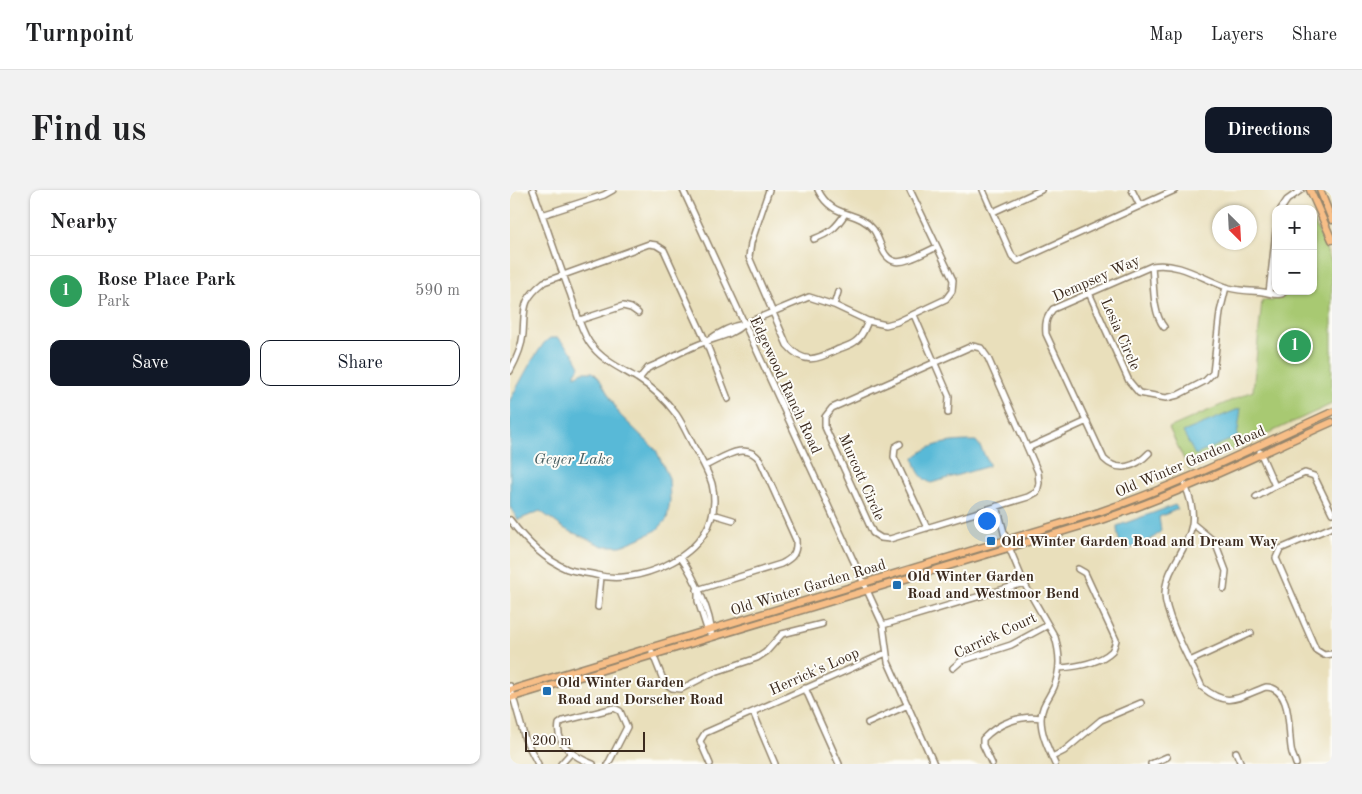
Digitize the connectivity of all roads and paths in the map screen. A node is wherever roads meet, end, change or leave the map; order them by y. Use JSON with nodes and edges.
{"nodes":[{"id":1,"x":534,"y":190,"type":"edge"},
{"id":2,"x":613,"y":190,"type":"edge"},
{"id":3,"x":683,"y":190,"type":"edge"},
{"id":4,"x":769,"y":190,"type":"edge"},
{"id":5,"x":818,"y":190,"type":"edge"},
{"id":6,"x":910,"y":190,"type":"edge"},
{"id":7,"x":983,"y":190,"type":"edge"},
{"id":8,"x":1041,"y":190,"type":"edge"},
{"id":9,"x":1132,"y":190,"type":"edge"},
{"id":10,"x":1175,"y":190,"type":"edge"},
{"id":11,"x":1301,"y":190,"type":"edge"},
{"id":12,"x":1310,"y":190,"type":"edge"},
{"id":13,"x":1320,"y":190,"type":"edge"},
{"id":14,"x":1284,"y":205,"type":"edge"},
{"id":15,"x":1140,"y":206,"type":"junction"},
{"id":16,"x":993,"y":212,"type":"junction"},
{"id":17,"x":845,"y":214,"type":"junction"},
{"id":18,"x":542,"y":215,"type":"junction"},
{"id":19,"x":1332,"y":220,"type":"edge"},
{"id":20,"x":814,"y":239,"type":"dead end"},
{"id":21,"x":1332,"y":240,"type":"edge"},
{"id":22,"x":937,"y":247,"type":"junction"},
{"id":23,"x":1152,"y":266,"type":"junction"},
{"id":24,"x":563,"y":274,"type":"junction"},
{"id":25,"x":1272,"y":274,"type":"edge"},
{"id":26,"x":1226,"y":287,"type":"junction"},
{"id":27,"x":838,"y":292,"type":"dead end"},
{"id":28,"x":1089,"y":293,"type":"junction"},
{"id":29,"x":1269,"y":293,"type":"junction"},
{"id":30,"x":1272,"y":294,"type":"edge"},
{"id":31,"x":834,"y":304,"type":"junction"},
{"id":32,"x":772,"y":312,"type":"junction"},
{"id":33,"x":638,"y":313,"type":"dead end"},
{"id":34,"x":914,"y":315,"type":"junction"},
{"id":35,"x":580,"y":320,"type":"junction"},
{"id":36,"x":868,"y":321,"type":"junction"},
{"id":37,"x":744,"y":324,"type":"junction"},
{"id":38,"x":1164,"y":327,"type":"dead end"},
{"id":39,"x":706,"y":342,"type":"junction"},
{"id":40,"x":934,"y":362,"type":"junction"},
{"id":41,"x":510,"y":370,"type":"edge"},
{"id":42,"x":639,"y":379,"type":"junction"},
{"id":43,"x":728,"y":398,"type":"dead end"},
{"id":44,"x":1332,"y":412,"type":"edge"},
{"id":45,"x":948,"y":413,"type":"dead end"},
{"id":46,"x":1087,"y":421,"type":"junction"},
{"id":47,"x":1332,"y":422,"type":"edge"},
{"id":48,"x":900,"y":444,"type":"dead end"},
{"id":49,"x":1258,"y":446,"type":"junction"},
{"id":50,"x":1028,"y":448,"type":"junction"},
{"id":51,"x":1149,"y":453,"type":"dead end"},
{"id":52,"x":1261,"y":454,"type":"junction"},
{"id":53,"x":705,"y":466,"type":"junction"},
{"id":54,"x":1183,"y":480,"type":"junction"},
{"id":55,"x":1275,"y":486,"type":"junction"},
{"id":56,"x":1186,"y":488,"type":"junction"},
{"id":57,"x":1256,"y":497,"type":"dead end"},
{"id":58,"x":996,"y":506,"type":"junction"},
{"id":59,"x":1332,"y":513,"type":"edge"},
{"id":60,"x":713,"y":514,"type":"junction"},
{"id":61,"x":510,"y":520,"type":"edge"},
{"id":62,"x":733,"y":520,"type":"dead end"},
{"id":63,"x":1193,"y":524,"type":"junction"},
{"id":64,"x":1332,"y":527,"type":"edge"},
{"id":65,"x":927,"y":528,"type":"junction"},
{"id":66,"x":1006,"y":540,"type":"junction"},
{"id":67,"x":1008,"y":548,"type":"junction"},
{"id":68,"x":681,"y":558,"type":"junction"},
{"id":69,"x":1078,"y":569,"type":"dead end"},
{"id":70,"x":601,"y":577,"type":"junction"},
{"id":71,"x":1024,"y":583,"type":"junction"},
{"id":72,"x":863,"y":584,"type":"junction"},
{"id":73,"x":1224,"y":589,"type":"dead end"},
{"id":74,"x":698,"y":590,"type":"junction"},
{"id":75,"x":866,"y":591,"type":"junction"},
{"id":76,"x":598,"y":607,"type":"dead end"},
{"id":77,"x":822,"y":624,"type":"dead end"},
{"id":78,"x":883,"y":625,"type":"junction"},
{"id":79,"x":1048,"y":625,"type":"junction"},
{"id":80,"x":710,"y":632,"type":"junction"},
{"id":81,"x":1251,"y":633,"type":"dead end"},
{"id":82,"x":650,"y":647,"type":"junction"},
{"id":83,"x":886,"y":653,"type":"junction"},
{"id":84,"x":1332,"y":654,"type":"edge"},
{"id":85,"x":653,"y":655,"type":"junction"},
{"id":86,"x":1190,"y":661,"type":"junction"},
{"id":87,"x":953,"y":668,"type":"dead end"},
{"id":88,"x":1059,"y":668,"type":"junction"},
{"id":89,"x":805,"y":688,"type":"junction"},
{"id":90,"x":510,"y":689,"type":"edge"},
{"id":91,"x":512,"y":698,"type":"edge"},
{"id":92,"x":1141,"y":703,"type":"dead end"},
{"id":93,"x":908,"y":706,"type":"junction"},
{"id":94,"x":752,"y":712,"type":"junction"},
{"id":95,"x":1041,"y":718,"type":"junction"},
{"id":96,"x":868,"y":723,"type":"dead end"},
{"id":97,"x":1236,"y":752,"type":"dead end"},
{"id":98,"x":571,"y":753,"type":"junction"},
{"id":99,"x":1052,"y":757,"type":"junction"},
{"id":100,"x":1167,"y":757,"type":"dead end"},
{"id":101,"x":538,"y":764,"type":"edge"},
{"id":102,"x":561,"y":764,"type":"edge"},
{"id":103,"x":593,"y":764,"type":"edge"},
{"id":104,"x":608,"y":764,"type":"edge"},
{"id":105,"x":710,"y":764,"type":"edge"},
{"id":106,"x":776,"y":764,"type":"edge"},
{"id":107,"x":839,"y":764,"type":"edge"},
{"id":108,"x":933,"y":764,"type":"edge"},
{"id":109,"x":992,"y":764,"type":"edge"},
{"id":110,"x":1055,"y":764,"type":"edge"},
{"id":111,"x":1151,"y":764,"type":"edge"},
{"id":112,"x":1241,"y":764,"type":"edge"},
{"id":113,"x":1296,"y":764,"type":"edge"}],
"edges":[{"from":1,"to":18,"type":"street"},
{"from":2,"to":18,"type":"street"},
{"from":3,"to":37,"type":"street","name":"Edgewood Ranch Road"},
{"from":4,"to":32,"type":"street"},
{"from":5,"to":17,"type":"street"},
{"from":6,"to":22,"type":"street"},
{"from":7,"to":16,"type":"street"},
{"from":8,"to":16,"type":"street"},
{"from":9,"to":15,"type":"street"},
{"from":10,"to":15,"type":"street"},
{"from":11,"to":14,"type":"street"},
{"from":12,"to":21,"type":"main road"},
{"from":13,"to":19,"type":"main road"},
{"from":15,"to":16,"type":"street"},
{"from":17,"to":20,"type":"street"},
{"from":17,"to":22,"type":"street"},
{"from":18,"to":24,"type":"street"},
{"from":22,"to":34,"type":"street"},
{"from":23,"to":26,"type":"street","name":"Dempsey Way"},
{"from":23,"to":28,"type":"street","name":"Dempsey Way"},
{"from":23,"to":38,"type":"street"},
{"from":24,"to":35,"type":"street"},
{"from":24,"to":39,"type":"street"},
{"from":24,"to":41,"type":"street"},
{"from":25,"to":29,"type":"street"},
{"from":26,"to":28,"type":"street","name":"Lesia Circle"},
{"from":26,"to":29,"type":"street","name":"Dempsey Way"},
{"from":27,"to":31,"type":"street"},
{"from":28,"to":46,"type":"street","name":"Dempsey Way"},
{"from":29,"to":30,"type":"street","name":"Dempsey Way"},
{"from":31,"to":32,"type":"street"},
{"from":31,"to":36,"type":"street"},
{"from":32,"to":36,"type":"street"},
{"from":32,"to":37,"type":"street"},
{"from":33,"to":35,"type":"street"},
{"from":34,"to":36,"type":"street"},
{"from":34,"to":40,"type":"street"},
{"from":35,"to":42,"type":"street"},
{"from":37,"to":39,"type":"street"},
{"from":37,"to":72,"type":"street","name":"Edgewood Ranch Road"},
{"from":39,"to":42,"type":"street"},
{"from":39,"to":43,"type":"street"},
{"from":40,"to":45,"type":"street"},
{"from":40,"to":50,"type":"street","name":"Murcott Circle"},
{"from":40,"to":65,"type":"street","name":"Murcott Circle"},
{"from":42,"to":53,"type":"street"},
{"from":44,"to":49,"type":"main road","name":"Old Winter Garden Road"},
{"from":46,"to":50,"type":"street"},
{"from":46,"to":51,"type":"street","name":"Dempsey Way"},
{"from":47,"to":52,"type":"main road","name":"Old Winter Garden Road"},
{"from":48,"to":65,"type":"street"},
{"from":49,"to":52,"type":"street"},
{"from":49,"to":54,"type":"main road","name":"Old Winter Garden Road"},
{"from":50,"to":58,"type":"street","name":"Murcott Circle"},
{"from":52,"to":55,"type":"street"},
{"from":52,"to":56,"type":"main road","name":"Old Winter Garden Road"},
{"from":53,"to":60,"type":"street"},
{"from":53,"to":74,"type":"street"},
{"from":54,"to":56,"type":"street"},
{"from":54,"to":66,"type":"main road","name":"Old Winter Garden Road"},
{"from":55,"to":57,"type":"street"},
{"from":55,"to":59,"type":"street"},
{"from":56,"to":63,"type":"street"},
{"from":56,"to":67,"type":"main road","name":"Old Winter Garden Road"},
{"from":58,"to":65,"type":"street","name":"Murcott Circle"},
{"from":58,"to":66,"type":"street"},
{"from":60,"to":62,"type":"street"},
{"from":60,"to":68,"type":"street"},
{"from":61,"to":70,"type":"street"},
{"from":63,"to":73,"type":"street"},
{"from":63,"to":86,"type":"street"},
{"from":64,"to":84,"type":"street"},
{"from":66,"to":67,"type":"street"},
{"from":66,"to":72,"type":"main road","name":"Old Winter Garden Road"},
{"from":67,"to":71,"type":"street"},
{"from":67,"to":75,"type":"main road","name":"Old Winter Garden Road"},
{"from":68,"to":70,"type":"street"},
{"from":68,"to":74,"type":"street"},
{"from":69,"to":88,"type":"street"},
{"from":70,"to":76,"type":"street"},
{"from":71,"to":78,"type":"street"},
{"from":71,"to":79,"type":"street"},
{"from":72,"to":75,"type":"street","name":"Edgewood Ranch Road"},
{"from":72,"to":80,"type":"main road","name":"Old Winter Garden Road"},
{"from":74,"to":80,"type":"street"},
{"from":75,"to":78,"type":"street","name":"Edgewood Ranch Road"},
{"from":75,"to":80,"type":"main road","name":"Old Winter Garden Road"},
{"from":77,"to":85,"type":"street"},
{"from":78,"to":83,"type":"street"},
{"from":79,"to":87,"type":"street","name":"Carrick Court"},
{"from":79,"to":88,"type":"street"},
{"from":80,"to":82,"type":"main road","name":"Old Winter Garden Road"},
{"from":80,"to":85,"type":"main road","name":"Old Winter Garden Road"},
{"from":81,"to":86,"type":"street"},
{"from":82,"to":85,"type":"street"},
{"from":82,"to":90,"type":"main road","name":"Old Winter Garden Road"},
{"from":83,"to":89,"type":"street","name":"Herrick's Loop"},
{"from":83,"to":93,"type":"street"},
{"from":85,"to":91,"type":"main road","name":"Old Winter Garden Road"},
{"from":86,"to":113,"type":"street"},
{"from":88,"to":95,"type":"street"},
{"from":89,"to":94,"type":"street","name":"Herrick's Loop"},
{"from":89,"to":107,"type":"street"},
{"from":90,"to":91,"type":"street"},
{"from":91,"to":101,"type":"street"},
{"from":92,"to":99,"type":"street"},
{"from":93,"to":96,"type":"street"},
{"from":93,"to":108,"type":"street"},
{"from":94,"to":105,"type":"street","name":"Herrick's Loop"},
{"from":94,"to":106,"type":"street"},
{"from":95,"to":99,"type":"street"},
{"from":95,"to":109,"type":"street"},
{"from":97,"to":112,"type":"street"},
{"from":98,"to":102,"type":"street"},
{"from":98,"to":103,"type":"street"},
{"from":98,"to":104,"type":"street"},
{"from":99,"to":110,"type":"street"},
{"from":100,"to":111,"type":"street"}]}
